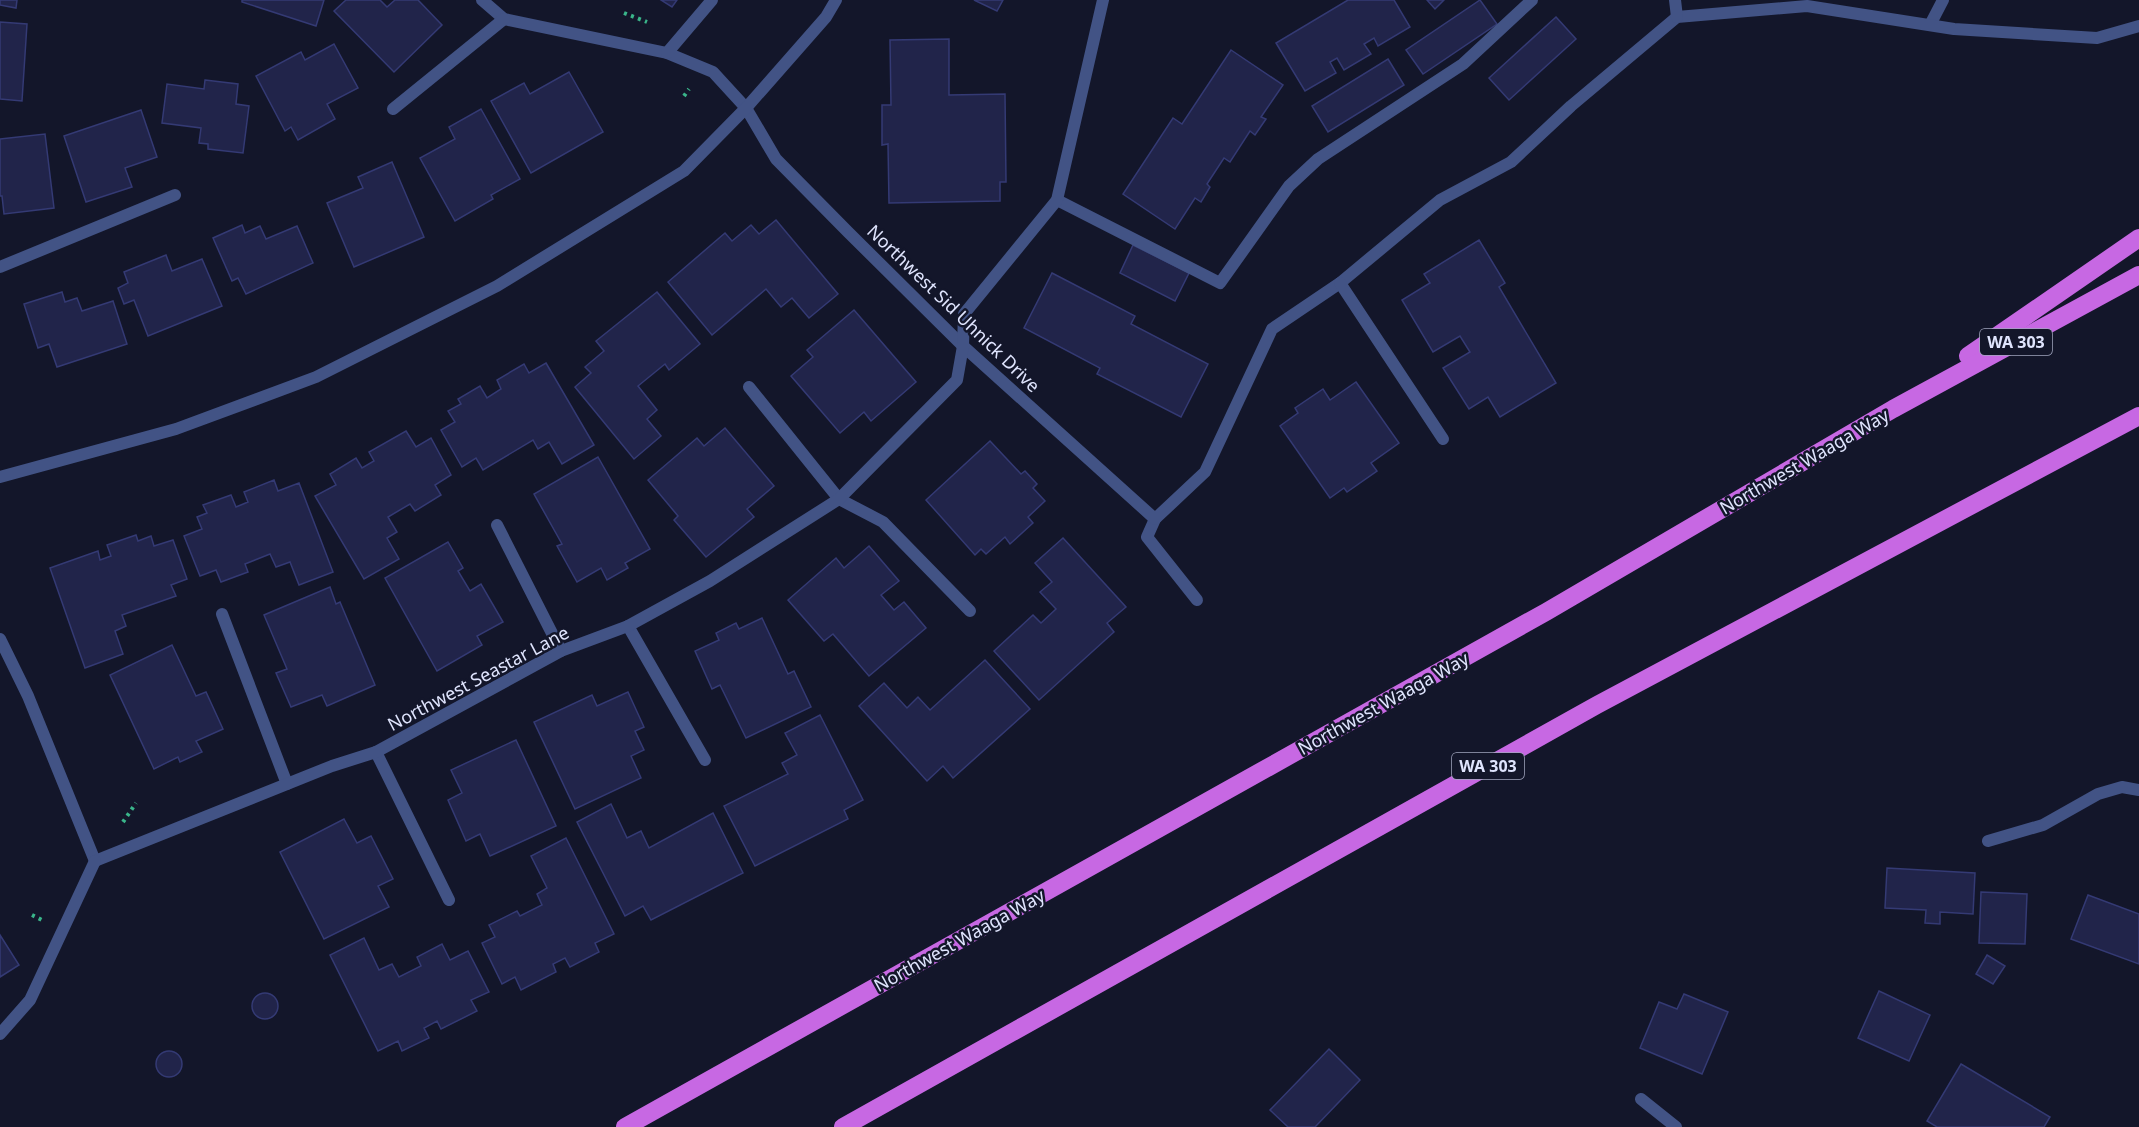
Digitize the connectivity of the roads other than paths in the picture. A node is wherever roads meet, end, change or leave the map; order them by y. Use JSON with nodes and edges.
{"nodes":[{"id":1,"x":482,"y":0,"type":"edge"},
{"id":2,"x":712,"y":0,"type":"edge"},
{"id":3,"x":836,"y":0,"type":"edge"},
{"id":4,"x":1103,"y":0,"type":"edge"},
{"id":5,"x":1532,"y":0,"type":"edge"},
{"id":6,"x":1675,"y":0,"type":"edge"},
{"id":7,"x":1943,"y":0,"type":"edge"},
{"id":8,"x":1677,"y":17,"type":"junction"},
{"id":9,"x":504,"y":19,"type":"junction"},
{"id":10,"x":1930,"y":25,"type":"junction"},
{"id":11,"x":2139,"y":26,"type":"edge"},
{"id":12,"x":667,"y":53,"type":"junction"},
{"id":13,"x":746,"y":108,"type":"junction"},
{"id":14,"x":393,"y":109,"type":"dead end"},
{"id":15,"x":175,"y":195,"type":"dead end"},
{"id":16,"x":1057,"y":200,"type":"junction"},
{"id":17,"x":2139,"y":238,"type":"edge"},
{"id":18,"x":0,"y":267,"type":"edge"},
{"id":19,"x":2139,"y":275,"type":"edge"},
{"id":20,"x":1340,"y":283,"type":"junction"},
{"id":21,"x":963,"y":346,"type":"junction"},
{"id":22,"x":749,"y":387,"type":"dead end"},
{"id":23,"x":1893,"y":409,"type":"junction"},
{"id":24,"x":2139,"y":416,"type":"edge"},
{"id":25,"x":1443,"y":439,"type":"dead end"},
{"id":26,"x":0,"y":477,"type":"edge"},
{"id":27,"x":839,"y":499,"type":"junction"},
{"id":28,"x":1155,"y":519,"type":"junction"},
{"id":29,"x":497,"y":525,"type":"dead end"},
{"id":30,"x":1197,"y":600,"type":"dead end"},
{"id":31,"x":970,"y":611,"type":"dead end"},
{"id":32,"x":222,"y":614,"type":"dead end"},
{"id":33,"x":628,"y":626,"type":"junction"},
{"id":34,"x":0,"y":639,"type":"edge"},
{"id":35,"x":561,"y":651,"type":"junction"},
{"id":36,"x":376,"y":752,"type":"junction"},
{"id":37,"x":705,"y":760,"type":"dead end"},
{"id":38,"x":287,"y":784,"type":"junction"},
{"id":39,"x":2139,"y":790,"type":"edge"},
{"id":40,"x":1988,"y":841,"type":"dead end"},
{"id":41,"x":95,"y":861,"type":"junction"},
{"id":42,"x":449,"y":900,"type":"dead end"},
{"id":43,"x":0,"y":1034,"type":"edge"},
{"id":44,"x":1641,"y":1099,"type":"dead end"},
{"id":45,"x":625,"y":1127,"type":"edge"},
{"id":46,"x":843,"y":1127,"type":"edge"},
{"id":47,"x":1676,"y":1127,"type":"edge"}],
"edges":[{"from":1,"to":9,"type":"street"},
{"from":2,"to":12,"type":"street"},
{"from":3,"to":13,"type":"street"},
{"from":4,"to":16,"type":"street"},
{"from":5,"to":16,"type":"street"},
{"from":6,"to":8,"type":"street"},
{"from":7,"to":10,"type":"street"},
{"from":8,"to":10,"type":"street"},
{"from":8,"to":20,"type":"street"},
{"from":9,"to":12,"type":"street","name":"Northwest Sid Uhnick Drive"},
{"from":9,"to":14,"type":"street"},
{"from":10,"to":11,"type":"street"},
{"from":12,"to":13,"type":"street","name":"Northwest Sid Uhnick Drive"},
{"from":13,"to":21,"type":"street","name":"Northwest Sid Uhnick Drive"},
{"from":13,"to":26,"type":"street"},
{"from":15,"to":18,"type":"street"},
{"from":16,"to":21,"type":"street","name":"Northwest Seastar Lane"},
{"from":17,"to":23,"type":"highway"},
{"from":19,"to":23,"type":"highway","name":"Northwest Waaga Way","number":"WA 303"},
{"from":20,"to":25,"type":"street"},
{"from":20,"to":28,"type":"street"},
{"from":21,"to":27,"type":"street","name":"Northwest Seastar Lane"},
{"from":21,"to":28,"type":"street","name":"Northwest Sid Uhnick Drive"},
{"from":22,"to":27,"type":"street"},
{"from":23,"to":45,"type":"highway","name":"Northwest Waaga Way","number":"WA 303"},
{"from":24,"to":46,"type":"highway","number":"WA 303"},
{"from":27,"to":31,"type":"street"},
{"from":27,"to":33,"type":"street","name":"Northwest Seastar Lane"},
{"from":28,"to":30,"type":"street"},
{"from":29,"to":35,"type":"street"},
{"from":32,"to":38,"type":"street"},
{"from":33,"to":35,"type":"street","name":"Northwest Seastar Lane"},
{"from":33,"to":37,"type":"street"},
{"from":34,"to":41,"type":"street"},
{"from":35,"to":36,"type":"street","name":"Northwest Seastar Lane"},
{"from":36,"to":38,"type":"street","name":"Northwest Seastar Lane"},
{"from":36,"to":42,"type":"street"},
{"from":38,"to":41,"type":"street","name":"Northwest Seastar Lane"},
{"from":39,"to":40,"type":"street"},
{"from":41,"to":43,"type":"street"},
{"from":44,"to":47,"type":"street"}]}
